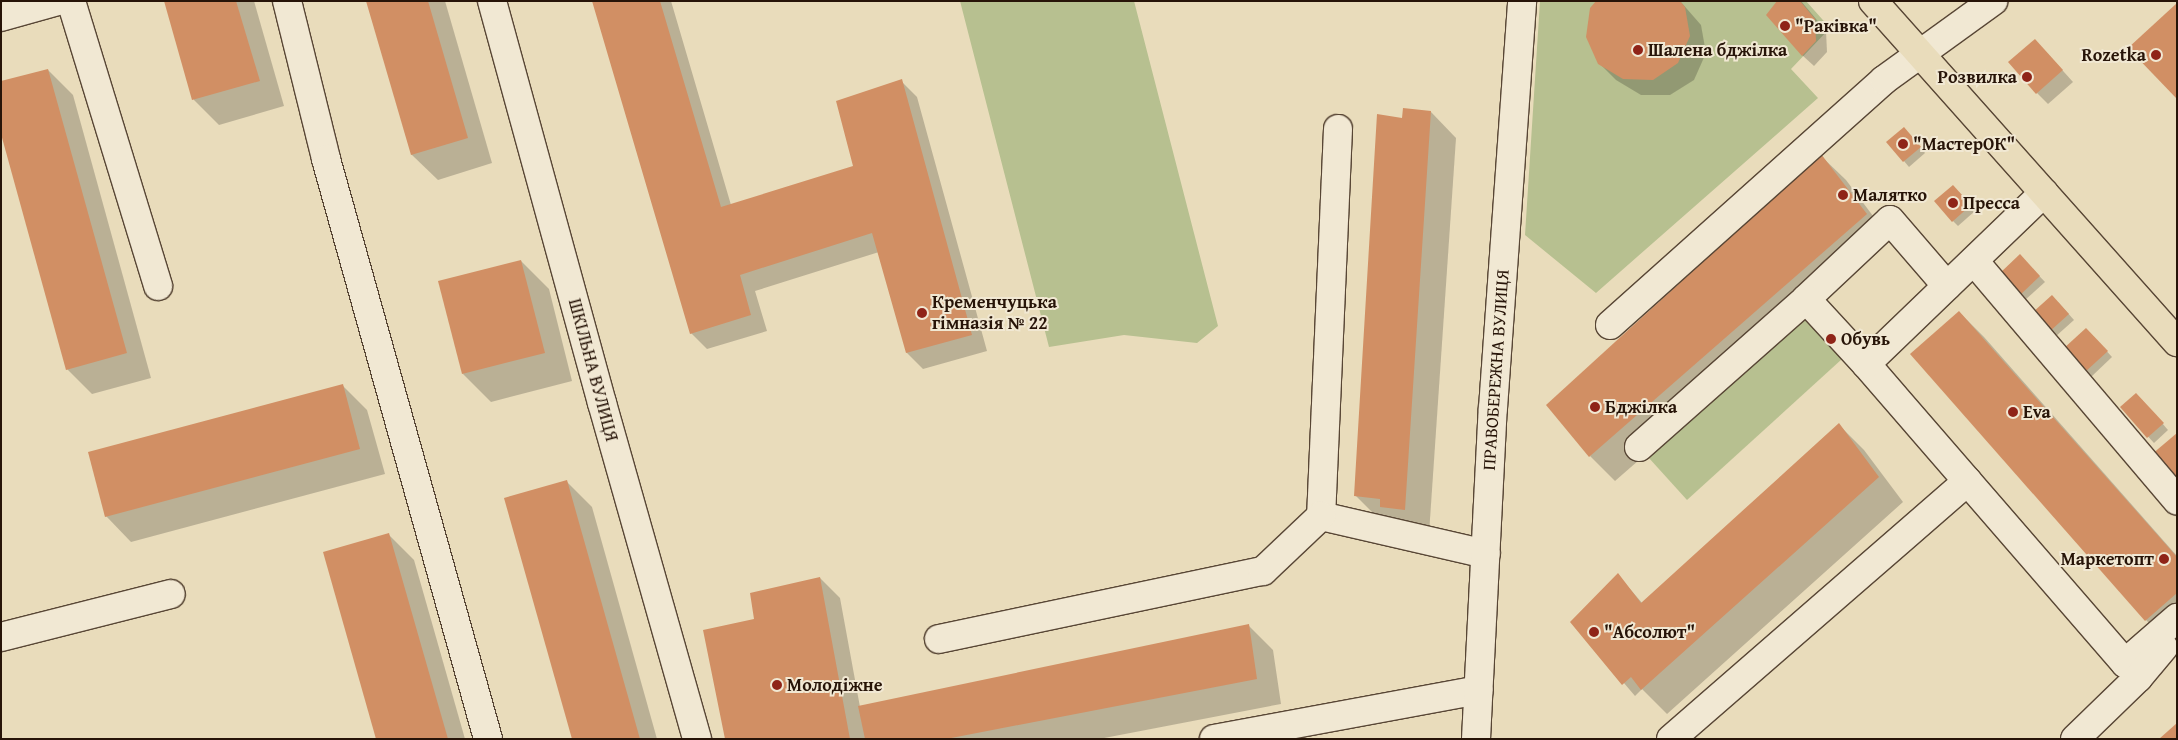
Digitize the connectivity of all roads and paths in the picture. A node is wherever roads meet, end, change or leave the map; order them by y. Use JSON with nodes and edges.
{"nodes":[{"id":1,"x":58,"y":1,"type":"edge"},
{"id":2,"x":71,"y":1,"type":"edge"},
{"id":3,"x":287,"y":1,"type":"edge"},
{"id":4,"x":492,"y":1,"type":"edge"},
{"id":5,"x":1522,"y":1,"type":"edge"},
{"id":6,"x":1873,"y":1,"type":"edge"},
{"id":7,"x":1993,"y":1,"type":"edge"},
{"id":8,"x":1,"y":17,"type":"edge"},
{"id":9,"x":1920,"y":55,"type":"junction"},
{"id":10,"x":1338,"y":129,"type":"dead end"},
{"id":11,"x":2044,"y":193,"type":"junction"},
{"id":12,"x":1974,"y":261,"type":"junction"},
{"id":13,"x":158,"y":286,"type":"dead end"},
{"id":14,"x":1947,"y":286,"type":"junction"},
{"id":15,"x":1806,"y":299,"type":"junction"},
{"id":16,"x":1610,"y":326,"type":"dead end"},
{"id":17,"x":2177,"y":342,"type":"edge"},
{"id":18,"x":1866,"y":364,"type":"junction"},
{"id":19,"x":1639,"y":447,"type":"dead end"},
{"id":20,"x":1968,"y":481,"type":"junction"},
{"id":21,"x":2177,"y":500,"type":"edge"},
{"id":22,"x":1321,"y":516,"type":"junction"},
{"id":23,"x":1486,"y":554,"type":"junction"},
{"id":24,"x":171,"y":594,"type":"dead end"},
{"id":25,"x":2177,"y":618,"type":"edge"},
{"id":26,"x":2177,"y":633,"type":"edge"},
{"id":27,"x":1,"y":637,"type":"edge"},
{"id":28,"x":939,"y":639,"type":"dead end"},
{"id":29,"x":1479,"y":690,"type":"junction"},
{"id":30,"x":488,"y":739,"type":"edge"},
{"id":31,"x":697,"y":739,"type":"edge"},
{"id":32,"x":1214,"y":739,"type":"edge"},
{"id":33,"x":1476,"y":739,"type":"edge"},
{"id":34,"x":1671,"y":739,"type":"edge"},
{"id":35,"x":2074,"y":739,"type":"edge"}],
"edges":[{"from":1,"to":8,"type":"street"},
{"from":2,"to":13,"type":"street"},
{"from":3,"to":30,"type":"street"},
{"from":4,"to":31,"type":"street","name":"ШКІЛЬНА ВУЛИЦЯ"},
{"from":5,"to":23,"type":"street","name":"ПРАВОБЕРЕЖНА ВУЛИЦЯ"},
{"from":6,"to":9,"type":"main road"},
{"from":7,"to":9,"type":"street"},
{"from":9,"to":11,"type":"main road"},
{"from":9,"to":16,"type":"street"},
{"from":10,"to":22,"type":"street"},
{"from":11,"to":12,"type":"street"},
{"from":11,"to":17,"type":"main road"},
{"from":12,"to":14,"type":"street"},
{"from":12,"to":21,"type":"street"},
{"from":14,"to":15,"type":"street"},
{"from":14,"to":18,"type":"street"},
{"from":15,"to":18,"type":"street"},
{"from":15,"to":19,"type":"street"},
{"from":18,"to":20,"type":"street"},
{"from":20,"to":25,"type":"street"},
{"from":20,"to":34,"type":"street"},
{"from":22,"to":23,"type":"street"},
{"from":22,"to":28,"type":"street"},
{"from":23,"to":29,"type":"street","name":"ПРАВОБЕРЕЖНА ВУЛИЦЯ"},
{"from":24,"to":27,"type":"street"},
{"from":26,"to":35,"type":"street"},
{"from":29,"to":32,"type":"street"},
{"from":29,"to":33,"type":"street","name":"ПРАВОБЕРЕЖНА ВУЛИЦЯ"}]}
